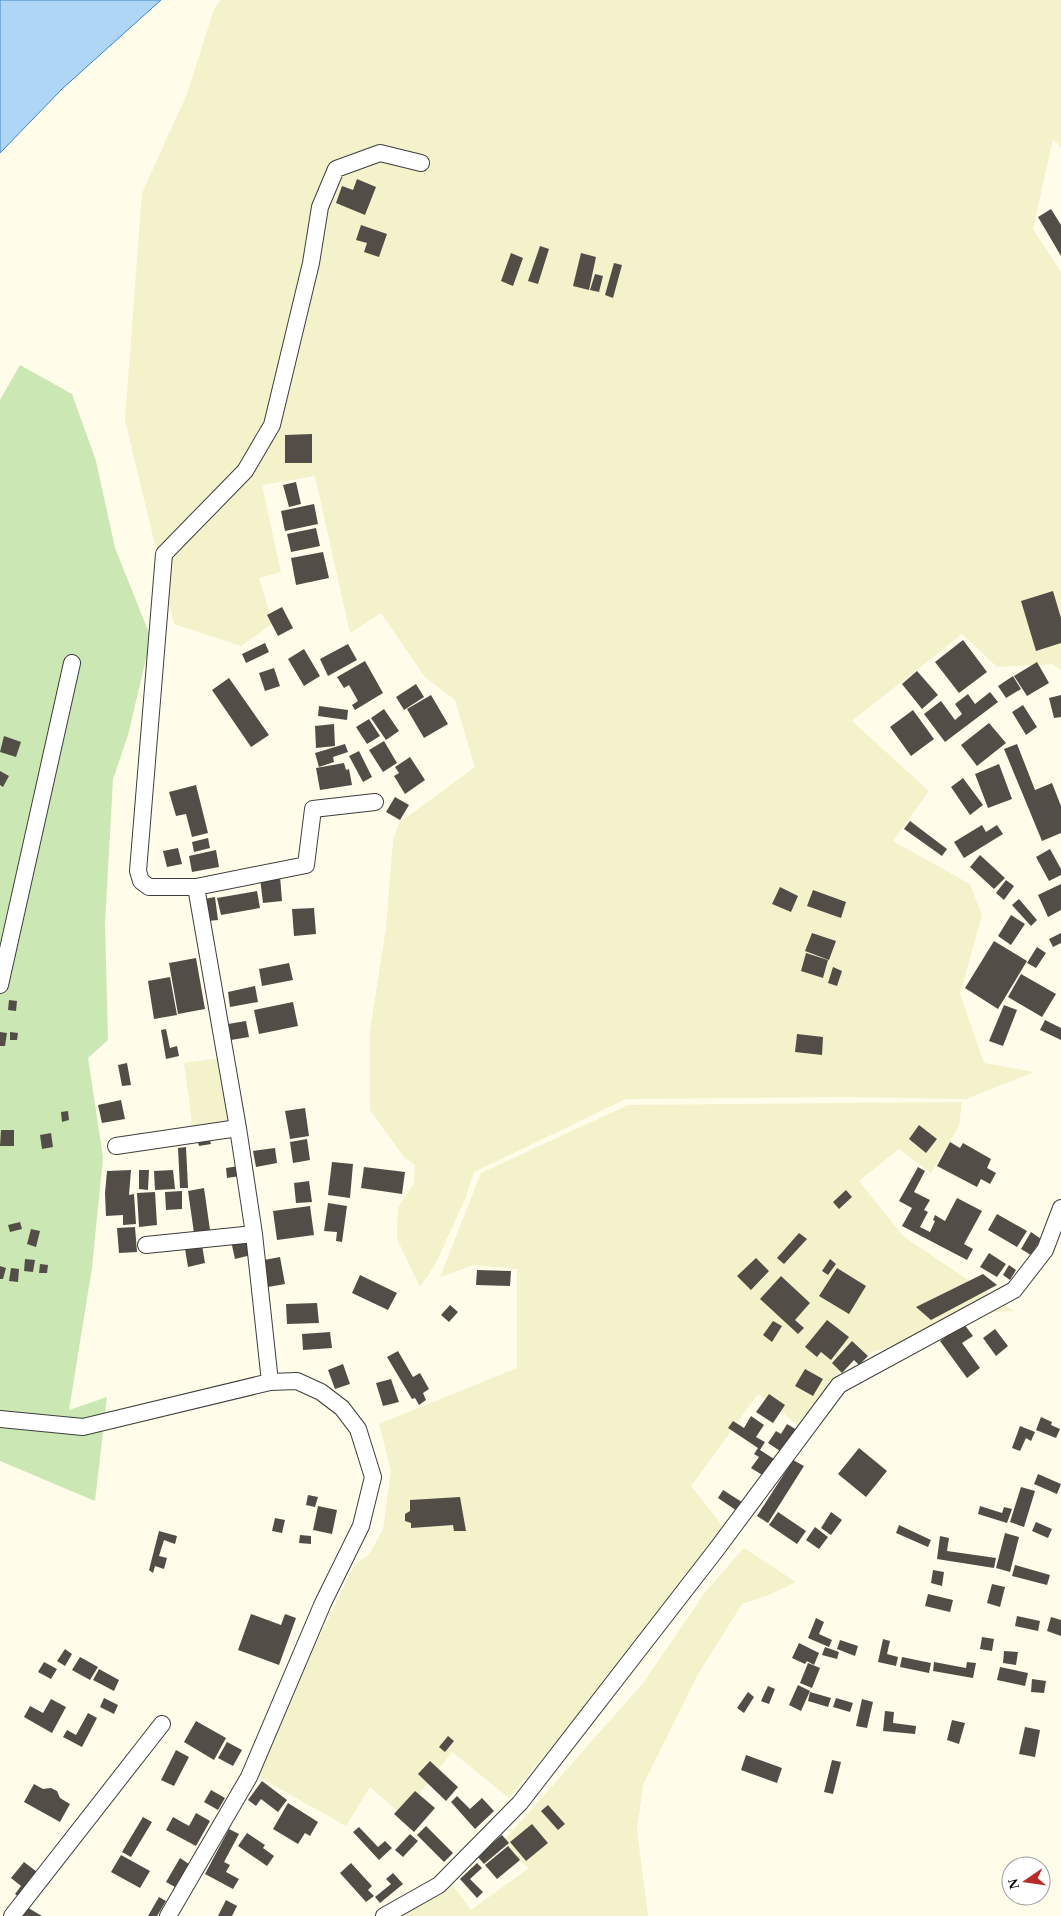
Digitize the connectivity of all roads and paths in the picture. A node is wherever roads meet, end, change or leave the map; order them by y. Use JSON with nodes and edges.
{"nodes":[{"id":1,"x":421,"y":163,"type":"dead end"},
{"id":2,"x":72,"y":663,"type":"dead end"},
{"id":3,"x":375,"y":802,"type":"dead end"},
{"id":4,"x":196,"y":887,"type":"junction"},
{"id":5,"x":0,"y":985,"type":"edge"},
{"id":6,"x":238,"y":1128,"type":"junction"},
{"id":7,"x":116,"y":1146,"type":"dead end"},
{"id":8,"x":1061,"y":1208,"type":"edge"},
{"id":9,"x":254,"y":1234,"type":"junction"},
{"id":10,"x":146,"y":1245,"type":"dead end"},
{"id":11,"x":270,"y":1382,"type":"junction"},
{"id":12,"x":0,"y":1419,"type":"edge"},
{"id":13,"x":162,"y":1724,"type":"dead end"},
{"id":14,"x":12,"y":1916,"type":"edge"},
{"id":15,"x":168,"y":1916,"type":"edge"},
{"id":16,"x":384,"y":1916,"type":"edge"}],
"edges":[{"from":1,"to":4,"type":"street"},
{"from":2,"to":5,"type":"street"},
{"from":3,"to":4,"type":"street"},
{"from":4,"to":6,"type":"street"},
{"from":6,"to":7,"type":"street"},
{"from":6,"to":9,"type":"street"},
{"from":8,"to":16,"type":"street"},
{"from":9,"to":10,"type":"street"},
{"from":9,"to":11,"type":"street"},
{"from":11,"to":12,"type":"street"},
{"from":11,"to":15,"type":"street"},
{"from":13,"to":14,"type":"street"}]}
